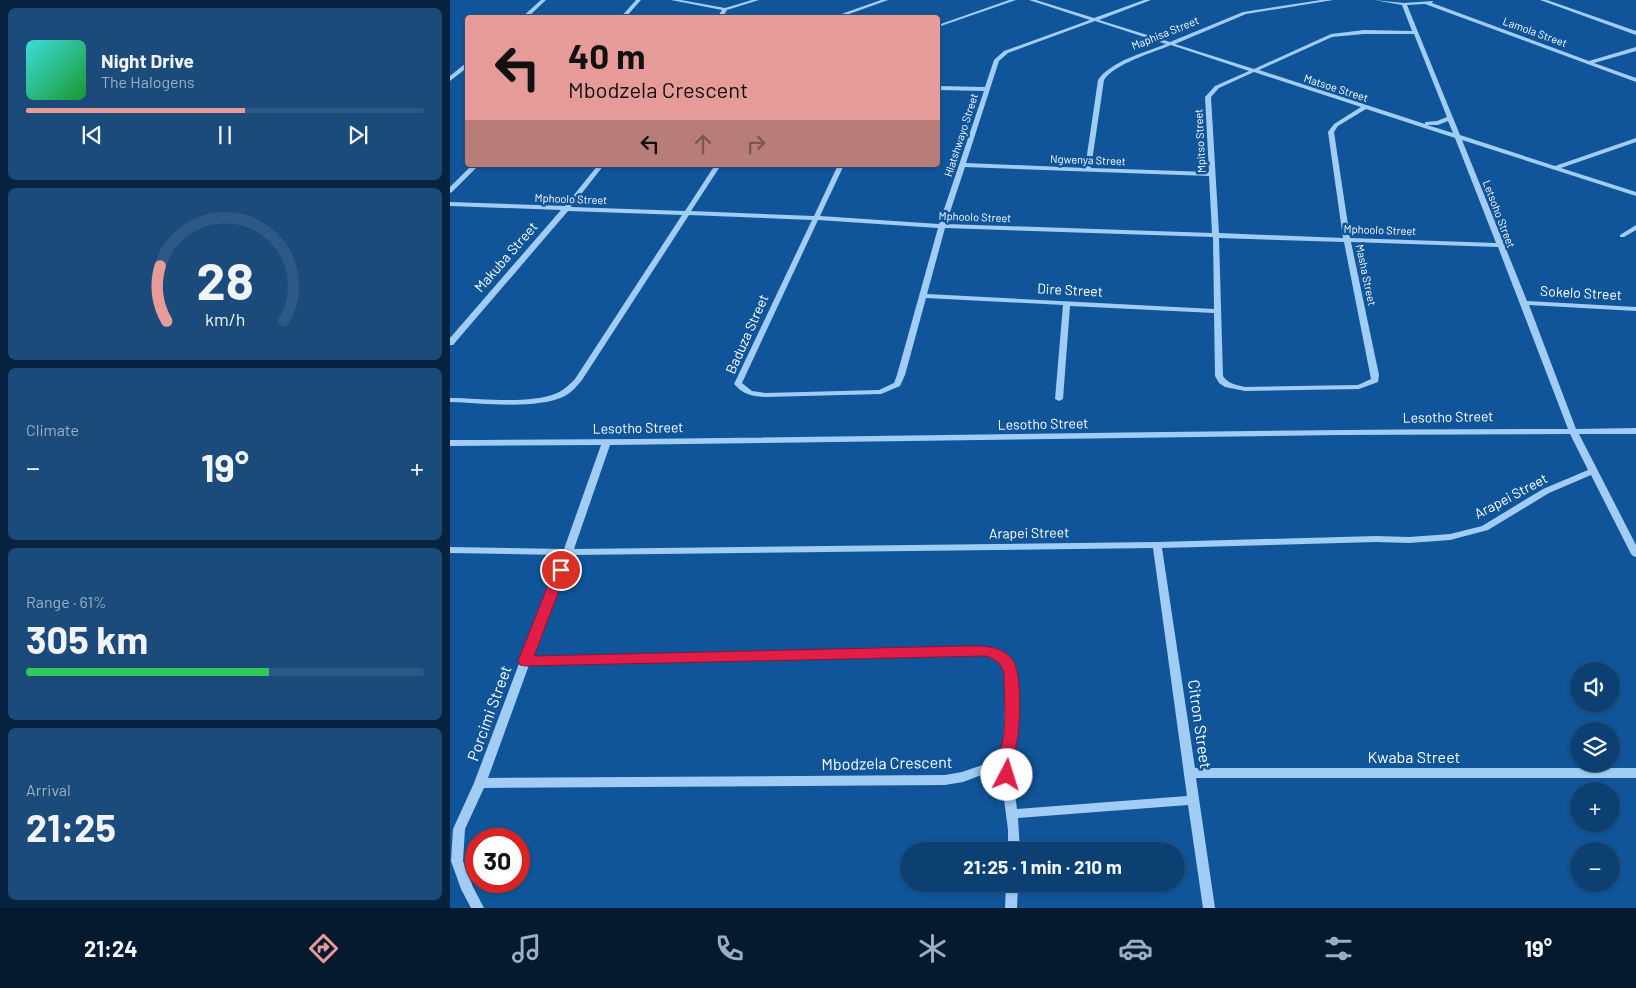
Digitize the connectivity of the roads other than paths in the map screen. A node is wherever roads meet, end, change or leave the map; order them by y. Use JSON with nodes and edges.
{"nodes":[{"id":1,"x":544,"y":0,"type":"edge"},
{"id":2,"x":639,"y":0,"type":"edge"},
{"id":3,"x":673,"y":0,"type":"edge"},
{"id":4,"x":757,"y":0,"type":"edge"},
{"id":5,"x":886,"y":0,"type":"edge"},
{"id":6,"x":1014,"y":0,"type":"edge"},
{"id":7,"x":1030,"y":0,"type":"edge"},
{"id":8,"x":1150,"y":0,"type":"edge"},
{"id":9,"x":1331,"y":0,"type":"edge"},
{"id":10,"x":1376,"y":0,"type":"edge"},
{"id":11,"x":1436,"y":0,"type":"edge"},
{"id":12,"x":1542,"y":0,"type":"edge"},
{"id":13,"x":1427,"y":3,"type":"junction"},
{"id":14,"x":1404,"y":4,"type":"junction"},
{"id":15,"x":725,"y":9,"type":"junction"},
{"id":16,"x":526,"y":15,"type":"edge"},
{"id":17,"x":625,"y":15,"type":"edge"},
{"id":18,"x":721,"y":15,"type":"edge"},
{"id":19,"x":841,"y":15,"type":"edge"},
{"id":20,"x":1095,"y":20,"type":"junction"},
{"id":21,"x":940,"y":25,"type":"edge"},
{"id":22,"x":1415,"y":33,"type":"junction"},
{"id":23,"x":1636,"y":33,"type":"edge"},
{"id":24,"x":1168,"y":44,"type":"junction"},
{"id":25,"x":1636,"y":49,"type":"edge"},
{"id":26,"x":1590,"y":62,"type":"junction"},
{"id":27,"x":465,"y":66,"type":"edge"},
{"id":28,"x":1250,"y":71,"type":"junction"},
{"id":29,"x":450,"y":73,"type":"edge"},
{"id":30,"x":457,"y":73,"type":"junction"},
{"id":31,"x":465,"y":73,"type":"edge"},
{"id":32,"x":450,"y":79,"type":"edge"},
{"id":33,"x":1636,"y":80,"type":"edge"},
{"id":34,"x":940,"y":88,"type":"edge"},
{"id":35,"x":987,"y":89,"type":"junction"},
{"id":36,"x":1365,"y":108,"type":"junction"},
{"id":37,"x":1450,"y":118,"type":"junction"},
{"id":38,"x":1422,"y":124,"type":"junction"},
{"id":39,"x":1458,"y":137,"type":"junction"},
{"id":40,"x":1636,"y":140,"type":"edge"},
{"id":41,"x":962,"y":165,"type":"junction"},
{"id":42,"x":474,"y":167,"type":"edge"},
{"id":43,"x":599,"y":167,"type":"edge"},
{"id":44,"x":717,"y":167,"type":"edge"},
{"id":45,"x":840,"y":167,"type":"edge"},
{"id":46,"x":1555,"y":168,"type":"junction"},
{"id":47,"x":1088,"y":170,"type":"junction"},
{"id":48,"x":1212,"y":174,"type":"junction"},
{"id":49,"x":450,"y":191,"type":"edge"},
{"id":50,"x":1636,"y":194,"type":"edge"},
{"id":51,"x":450,"y":204,"type":"edge"},
{"id":52,"x":567,"y":208,"type":"junction"},
{"id":53,"x":686,"y":213,"type":"junction"},
{"id":54,"x":815,"y":218,"type":"junction"},
{"id":55,"x":942,"y":226,"type":"junction"},
{"id":56,"x":1636,"y":227,"type":"edge"},
{"id":57,"x":1216,"y":236,"type":"junction"},
{"id":58,"x":1622,"y":236,"type":"dead end"},
{"id":59,"x":1346,"y":239,"type":"junction"},
{"id":60,"x":1500,"y":245,"type":"junction"},
{"id":61,"x":922,"y":296,"type":"junction"},
{"id":62,"x":1067,"y":302,"type":"junction"},
{"id":63,"x":1524,"y":303,"type":"junction"},
{"id":64,"x":1636,"y":308,"type":"edge"},
{"id":65,"x":1217,"y":311,"type":"junction"},
{"id":66,"x":450,"y":343,"type":"edge"},
{"id":67,"x":901,"y":375,"type":"joint"},
{"id":68,"x":1219,"y":376,"type":"joint"},
{"id":69,"x":1059,"y":399,"type":"dead end"},
{"id":70,"x":450,"y":400,"type":"edge"},
{"id":71,"x":1573,"y":431,"type":"junction"},
{"id":72,"x":1636,"y":431,"type":"edge"},
{"id":73,"x":450,"y":443,"type":"edge"},
{"id":74,"x":606,"y":443,"type":"junction"},
{"id":75,"x":1593,"y":471,"type":"junction"},
{"id":76,"x":1157,"y":546,"type":"junction"},
{"id":77,"x":450,"y":550,"type":"edge"},
{"id":78,"x":568,"y":552,"type":"junction"},
{"id":79,"x":1636,"y":554,"type":"edge"},
{"id":80,"x":525,"y":661,"type":"junction"},
{"id":81,"x":1005,"y":762,"type":"junction"},
{"id":82,"x":1191,"y":773,"type":"junction"},
{"id":83,"x":1636,"y":773,"type":"edge"},
{"id":84,"x":480,"y":783,"type":"junction"},
{"id":85,"x":1193,"y":800,"type":"junction"},
{"id":86,"x":1012,"y":814,"type":"junction"},
{"id":87,"x":1014,"y":842,"type":"edge"},
{"id":88,"x":1012,"y":892,"type":"edge"},
{"id":89,"x":478,"y":908,"type":"edge"},
{"id":90,"x":1011,"y":908,"type":"edge"},
{"id":91,"x":1209,"y":908,"type":"edge"}],
"edges":[{"from":1,"to":16,"type":"street"},
{"from":2,"to":17,"type":"street"},
{"from":3,"to":15,"type":"street"},
{"from":4,"to":15,"type":"street"},
{"from":5,"to":19,"type":"street"},
{"from":6,"to":21,"type":"street"},
{"from":7,"to":20,"type":"street","name":"Matsoe Street"},
{"from":8,"to":20,"type":"street","name":"Hlatshwayo Street"},
{"from":9,"to":24,"type":"street","name":"Maphisa Street"},
{"from":10,"to":14,"type":"street"},
{"from":11,"to":13,"type":"street"},
{"from":12,"to":23,"type":"street"},
{"from":13,"to":14,"type":"street"},
{"from":13,"to":26,"type":"street","name":"Lamola Street"},
{"from":14,"to":22,"type":"street","name":"Letsoho Street"},
{"from":15,"to":18,"type":"street"},
{"from":20,"to":24,"type":"street","name":"Matsoe Street"},
{"from":20,"to":35,"type":"street","name":"Hlatshwayo Street"},
{"from":22,"to":28,"type":"street","name":"Mpitso Street"},
{"from":22,"to":37,"type":"street","name":"Letsoho Street"},
{"from":24,"to":28,"type":"street","name":"Matsoe Street"},
{"from":24,"to":47,"type":"street","name":"Maphisa Street"},
{"from":25,"to":26,"type":"street"},
{"from":26,"to":33,"type":"street","name":"Lamola Street"},
{"from":27,"to":30,"type":"street"},
{"from":28,"to":36,"type":"street","name":"Matsoe Street"},
{"from":28,"to":48,"type":"street","name":"Mpitso Street"},
{"from":29,"to":30,"type":"street"},
{"from":30,"to":31,"type":"street"},
{"from":30,"to":32,"type":"street"},
{"from":34,"to":35,"type":"street"},
{"from":35,"to":41,"type":"street","name":"Hlatshwayo Street"},
{"from":36,"to":38,"type":"street","name":"Matsoe Street"},
{"from":36,"to":59,"type":"street","name":"Masha Street"},
{"from":37,"to":38,"type":"street"},
{"from":37,"to":39,"type":"street","name":"Letsoho Street"},
{"from":38,"to":39,"type":"street","name":"Matsoe Street"},
{"from":39,"to":46,"type":"street","name":"Matsoe Street"},
{"from":39,"to":60,"type":"street","name":"Letsoho Street"},
{"from":40,"to":46,"type":"street"},
{"from":41,"to":47,"type":"street","name":"Ngwenya Street"},
{"from":41,"to":55,"type":"street","name":"Hlatshwayo Street"},
{"from":42,"to":49,"type":"street"},
{"from":43,"to":52,"type":"street","name":"Makuba Street"},
{"from":44,"to":53,"type":"street"},
{"from":45,"to":54,"type":"street","name":"Baduza Street"},
{"from":46,"to":50,"type":"street","name":"Matsoe Street"},
{"from":47,"to":48,"type":"street","name":"Ngwenya Street"},
{"from":48,"to":57,"type":"street","name":"Mpitso Street"},
{"from":51,"to":52,"type":"street","name":"Mphoolo Street"},
{"from":52,"to":53,"type":"street","name":"Mphoolo Street"},
{"from":52,"to":66,"type":"street","name":"Makuba Street"},
{"from":53,"to":54,"type":"street","name":"Mphoolo Street"},
{"from":53,"to":70,"type":"street"},
{"from":54,"to":55,"type":"street","name":"Mphoolo Street"},
{"from":54,"to":67,"type":"street","name":"Baduza Street"},
{"from":55,"to":57,"type":"street","name":"Mphoolo Street"},
{"from":55,"to":61,"type":"street","name":"Hlatshwayo Street"},
{"from":56,"to":58,"type":"street"},
{"from":57,"to":59,"type":"street","name":"Mphoolo Street"},
{"from":57,"to":65,"type":"street","name":"Mpitso Street"},
{"from":59,"to":60,"type":"street","name":"Mphoolo Street"},
{"from":59,"to":68,"type":"street","name":"Masha Street"},
{"from":60,"to":63,"type":"street","name":"Letsoho Street"},
{"from":61,"to":62,"type":"street","name":"Dire Street"},
{"from":61,"to":67,"type":"street","name":"Hlatshwayo Street"},
{"from":62,"to":65,"type":"street","name":"Dire Street"},
{"from":62,"to":69,"type":"street"},
{"from":63,"to":64,"type":"street","name":"Sokelo Street"},
{"from":63,"to":71,"type":"street","name":"Letsoho Street"},
{"from":65,"to":68,"type":"street","name":"Mpitso Street"},
{"from":71,"to":72,"type":"street","name":"Lesotho Street"},
{"from":71,"to":74,"type":"street","name":"Lesotho Street"},
{"from":71,"to":75,"type":"street","name":"Letsoho Street"},
{"from":73,"to":74,"type":"street","name":"Lesotho Street"},
{"from":74,"to":78,"type":"street","name":"Porcimi Street"},
{"from":75,"to":76,"type":"street","name":"Arapei Street"},
{"from":75,"to":79,"type":"street","name":"Letsoho Street"},
{"from":76,"to":78,"type":"street","name":"Arapei Street"},
{"from":76,"to":82,"type":"street","name":"Citron Street"},
{"from":77,"to":78,"type":"street","name":"Arapei Street"},
{"from":78,"to":80,"type":"street","name":"Porcimi Street"},
{"from":80,"to":81,"type":"street"},
{"from":80,"to":84,"type":"street","name":"Porcimi Street"},
{"from":81,"to":84,"type":"street","name":"Mbodzela Crescent"},
{"from":81,"to":86,"type":"street"},
{"from":82,"to":83,"type":"street","name":"Kwaba Street"},
{"from":82,"to":85,"type":"street","name":"Citron Street"},
{"from":84,"to":89,"type":"street","name":"Porcimi Street"},
{"from":85,"to":86,"type":"street"},
{"from":85,"to":91,"type":"street","name":"Citron Street"},
{"from":86,"to":87,"type":"street"},
{"from":88,"to":90,"type":"street"}]}
